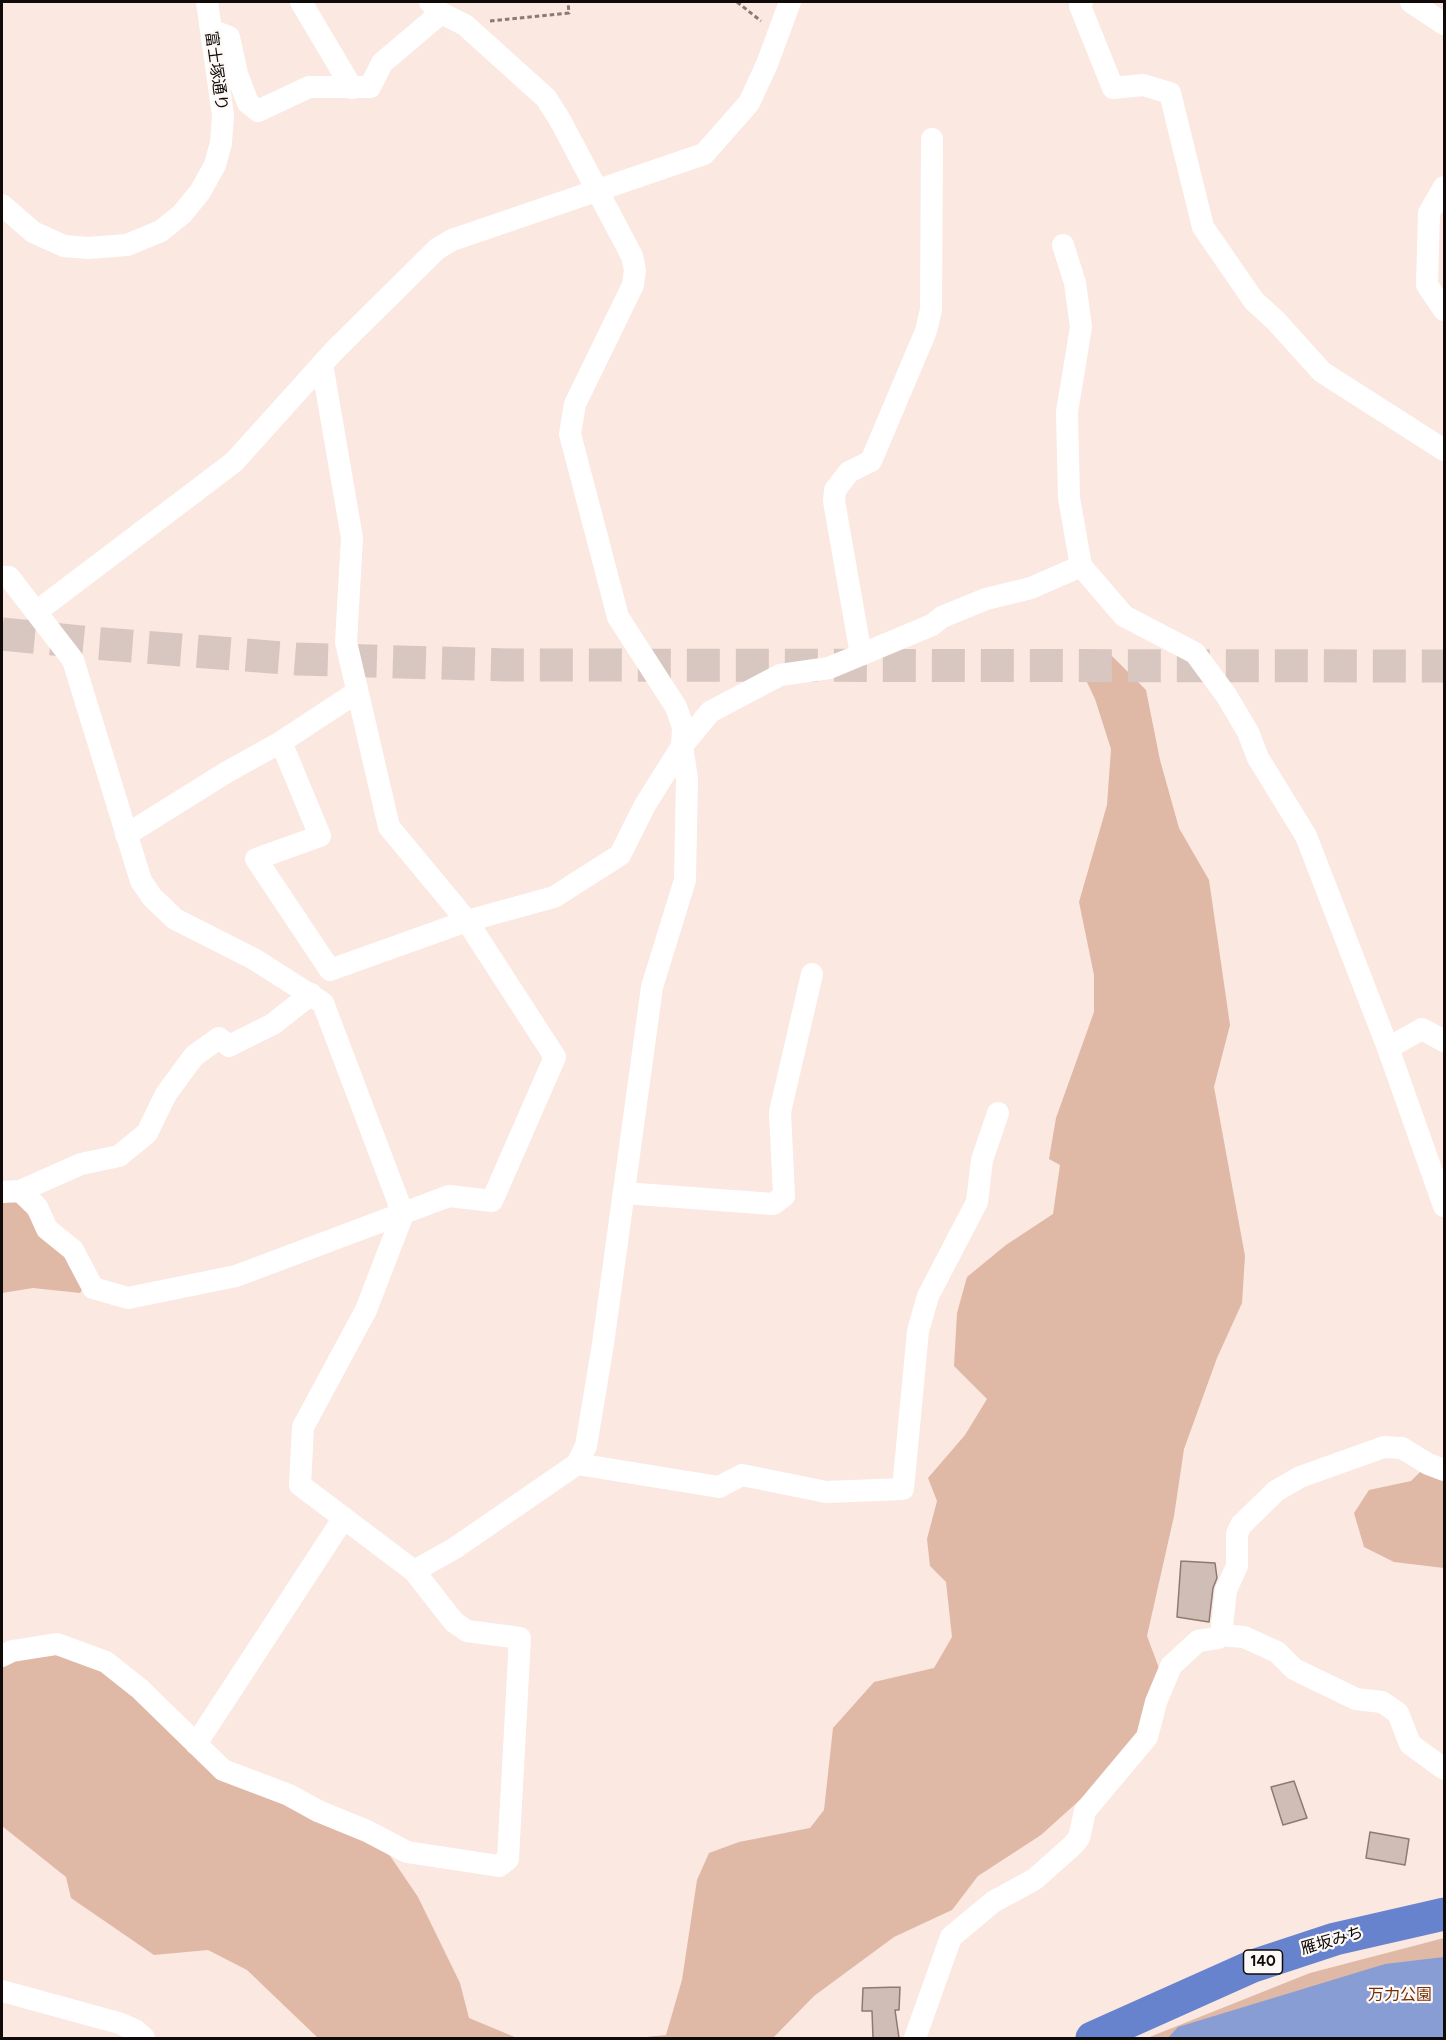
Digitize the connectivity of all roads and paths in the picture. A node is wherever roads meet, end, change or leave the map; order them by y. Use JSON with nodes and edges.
{"nodes":[{"id":1,"x":207,"y":2,"type":"edge"},
{"id":2,"x":301,"y":2,"type":"edge"},
{"id":3,"x":568,"y":2,"type":"edge"},
{"id":4,"x":737,"y":2,"type":"edge"},
{"id":5,"x":790,"y":2,"type":"edge"},
{"id":6,"x":1082,"y":2,"type":"edge"},
{"id":7,"x":1411,"y":2,"type":"edge"},
{"id":8,"x":435,"y":7,"type":"edge"},
{"id":9,"x":483,"y":22,"type":"dead end"},
{"id":10,"x":1444,"y":24,"type":"edge"},
{"id":11,"x":770,"y":28,"type":"dead end"},
{"id":12,"x":211,"y":30,"type":"junction"},
{"id":13,"x":352,"y":88,"type":"junction"},
{"id":14,"x":932,"y":139,"type":"dead end"},
{"id":15,"x":1444,"y":187,"type":"edge"},
{"id":16,"x":597,"y":192,"type":"junction"},
{"id":17,"x":2,"y":205,"type":"edge"},
{"id":18,"x":1063,"y":245,"type":"dead end"},
{"id":19,"x":1444,"y":310,"type":"edge"},
{"id":20,"x":322,"y":364,"type":"junction"},
{"id":21,"x":1444,"y":450,"type":"edge"},
{"id":22,"x":1081,"y":566,"type":"junction"},
{"id":23,"x":2,"y":578,"type":"edge"},
{"id":24,"x":36,"y":612,"type":"junction"},
{"id":25,"x":861,"y":655,"type":"junction"},
{"id":26,"x":357,"y":692,"type":"junction"},
{"id":27,"x":281,"y":742,"type":"junction"},
{"id":28,"x":682,"y":746,"type":"junction"},
{"id":29,"x":126,"y":835,"type":"junction"},
{"id":30,"x":467,"y":921,"type":"junction"},
{"id":31,"x":812,"y":974,"type":"dead end"},
{"id":32,"x":311,"y":994,"type":"junction"},
{"id":33,"x":1444,"y":1041,"type":"edge"},
{"id":34,"x":1388,"y":1048,"type":"junction"},
{"id":35,"x":998,"y":1113,"type":"dead end"},
{"id":36,"x":10,"y":1191,"type":"edge"},
{"id":37,"x":624,"y":1193,"type":"junction"},
{"id":38,"x":1444,"y":1206,"type":"edge"},
{"id":39,"x":403,"y":1214,"type":"junction"},
{"id":40,"x":577,"y":1464,"type":"junction"},
{"id":41,"x":1444,"y":1470,"type":"edge"},
{"id":42,"x":343,"y":1519,"type":"junction"},
{"id":43,"x":414,"y":1571,"type":"junction"},
{"id":44,"x":1215,"y":1637,"type":"junction"},
{"id":45,"x":2,"y":1656,"type":"edge"},
{"id":46,"x":196,"y":1744,"type":"junction"},
{"id":47,"x":1444,"y":1769,"type":"edge"},
{"id":48,"x":1444,"y":1914,"type":"edge"},
{"id":49,"x":2,"y":1990,"type":"edge"},
{"id":50,"x":144,"y":2038,"type":"edge"},
{"id":51,"x":915,"y":2038,"type":"edge"},
{"id":52,"x":1092,"y":2038,"type":"edge"}],
"edges":[{"from":1,"to":12,"type":"street","name":"富士塚通り"},
{"from":2,"to":13,"type":"street"},
{"from":3,"to":9,"type":"path"},
{"from":4,"to":11,"type":"path"},
{"from":5,"to":16,"type":"street"},
{"from":6,"to":21,"type":"street"},
{"from":7,"to":10,"type":"street"},
{"from":8,"to":13,"type":"street"},
{"from":8,"to":16,"type":"street"},
{"from":12,"to":13,"type":"street"},
{"from":12,"to":17,"type":"street","name":"富士塚通り"},
{"from":14,"to":25,"type":"street"},
{"from":15,"to":19,"type":"street"},
{"from":16,"to":20,"type":"street"},
{"from":16,"to":28,"type":"street"},
{"from":18,"to":22,"type":"street"},
{"from":20,"to":24,"type":"street"},
{"from":20,"to":26,"type":"street"},
{"from":22,"to":25,"type":"street"},
{"from":22,"to":34,"type":"street"},
{"from":23,"to":24,"type":"street"},
{"from":24,"to":29,"type":"street"},
{"from":25,"to":28,"type":"street"},
{"from":26,"to":27,"type":"street"},
{"from":26,"to":30,"type":"street"},
{"from":27,"to":29,"type":"street"},
{"from":27,"to":30,"type":"street"},
{"from":28,"to":30,"type":"street"},
{"from":28,"to":37,"type":"street"},
{"from":29,"to":32,"type":"street"},
{"from":30,"to":39,"type":"street"},
{"from":31,"to":37,"type":"street"},
{"from":32,"to":36,"type":"street"},
{"from":32,"to":39,"type":"street"},
{"from":33,"to":34,"type":"street"},
{"from":34,"to":38,"type":"street"},
{"from":35,"to":40,"type":"street"},
{"from":36,"to":39,"type":"street"},
{"from":37,"to":40,"type":"street"},
{"from":39,"to":42,"type":"street"},
{"from":40,"to":43,"type":"street"},
{"from":41,"to":44,"type":"street"},
{"from":42,"to":43,"type":"street"},
{"from":42,"to":46,"type":"street"},
{"from":43,"to":46,"type":"street"},
{"from":44,"to":47,"type":"street"},
{"from":44,"to":51,"type":"street"},
{"from":45,"to":46,"type":"street"},
{"from":48,"to":52,"type":"highway","name":"雁坂みち","number":"140"},
{"from":49,"to":50,"type":"street"}]}
